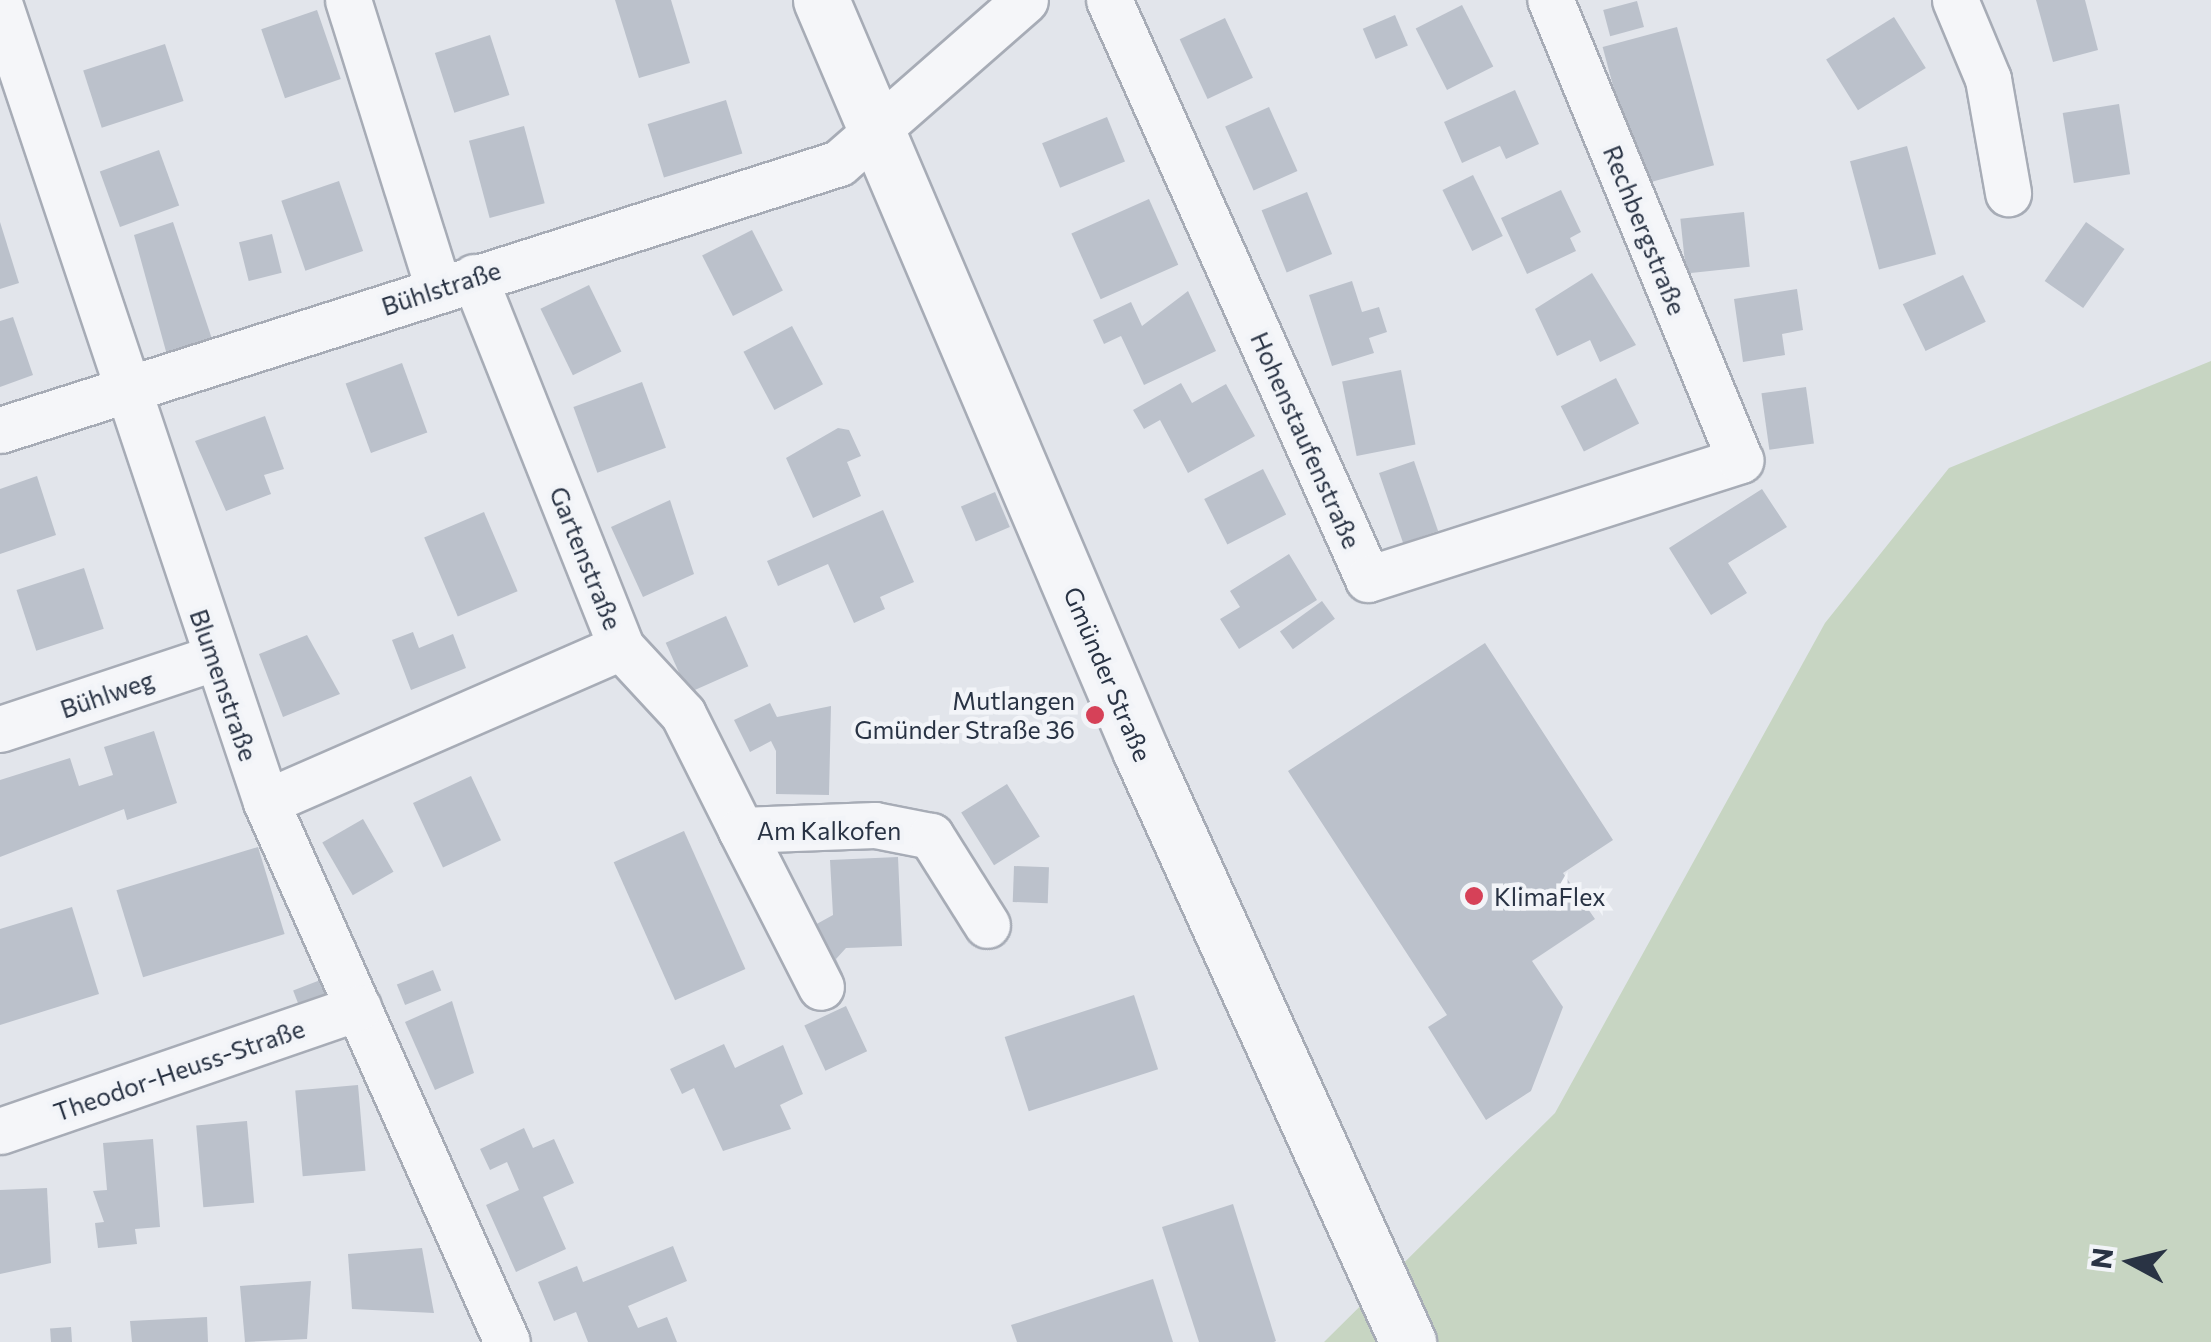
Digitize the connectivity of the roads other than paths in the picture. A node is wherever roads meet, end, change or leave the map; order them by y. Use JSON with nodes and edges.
{"nodes":[{"id":1,"x":348,"y":0,"type":"edge"},
{"id":2,"x":820,"y":0,"type":"edge"},
{"id":3,"x":1025,"y":0,"type":"edge"},
{"id":4,"x":1109,"y":0,"type":"edge"},
{"id":5,"x":1550,"y":0,"type":"edge"},
{"id":6,"x":1954,"y":0,"type":"edge"},
{"id":7,"x":0,"y":6,"type":"edge"},
{"id":8,"x":857,"y":148,"type":"junction"},
{"id":9,"x":2008,"y":194,"type":"dead end"},
{"id":10,"x":456,"y":283,"type":"junction"},
{"id":11,"x":125,"y":390,"type":"junction"},
{"id":12,"x":0,"y":430,"type":"edge"},
{"id":13,"x":1740,"y":460,"type":"joint"},
{"id":14,"x":621,"y":646,"type":"junction"},
{"id":15,"x":213,"y":658,"type":"junction"},
{"id":16,"x":0,"y":729,"type":"edge"},
{"id":17,"x":266,"y":802,"type":"junction"},
{"id":18,"x":741,"y":830,"type":"junction"},
{"id":19,"x":986,"y":925,"type":"dead end"},
{"id":20,"x":821,"y":987,"type":"dead end"},
{"id":21,"x":358,"y":1008,"type":"junction"},
{"id":22,"x":0,"y":1131,"type":"edge"},
{"id":23,"x":507,"y":1342,"type":"edge"},
{"id":24,"x":1408,"y":1342,"type":"edge"}],
"edges":[{"from":1,"to":10,"type":"street","name":"Gartenstraße"},
{"from":2,"to":8,"type":"street","name":"Gmünder Straße"},
{"from":3,"to":8,"type":"street"},
{"from":4,"to":13,"type":"street","name":"Hohenstaufenstraße"},
{"from":5,"to":13,"type":"street","name":"Rechbergstraße"},
{"from":6,"to":9,"type":"street"},
{"from":7,"to":11,"type":"street","name":"Blumenstraße"},
{"from":8,"to":10,"type":"street","name":"Bühlstraße"},
{"from":8,"to":24,"type":"street","name":"Gmünder Straße"},
{"from":10,"to":11,"type":"street","name":"Bühlstraße"},
{"from":10,"to":14,"type":"street","name":"Gartenstraße"},
{"from":11,"to":12,"type":"street","name":"Bühlstraße"},
{"from":11,"to":15,"type":"street","name":"Blumenstraße"},
{"from":14,"to":17,"type":"street","name":"Gartenstraße"},
{"from":14,"to":18,"type":"street","name":"Am Kalkofen"},
{"from":15,"to":16,"type":"street","name":"Bühlweg"},
{"from":15,"to":17,"type":"street","name":"Blumenstraße"},
{"from":17,"to":21,"type":"street","name":"Blumenstraße"},
{"from":18,"to":19,"type":"street","name":"Am Kalkofen"},
{"from":18,"to":20,"type":"street","name":"Am Kalkofen"},
{"from":21,"to":22,"type":"street","name":"Theodor-Heuss-Straße"},
{"from":21,"to":23,"type":"street","name":"Blumenstraße"}]}
